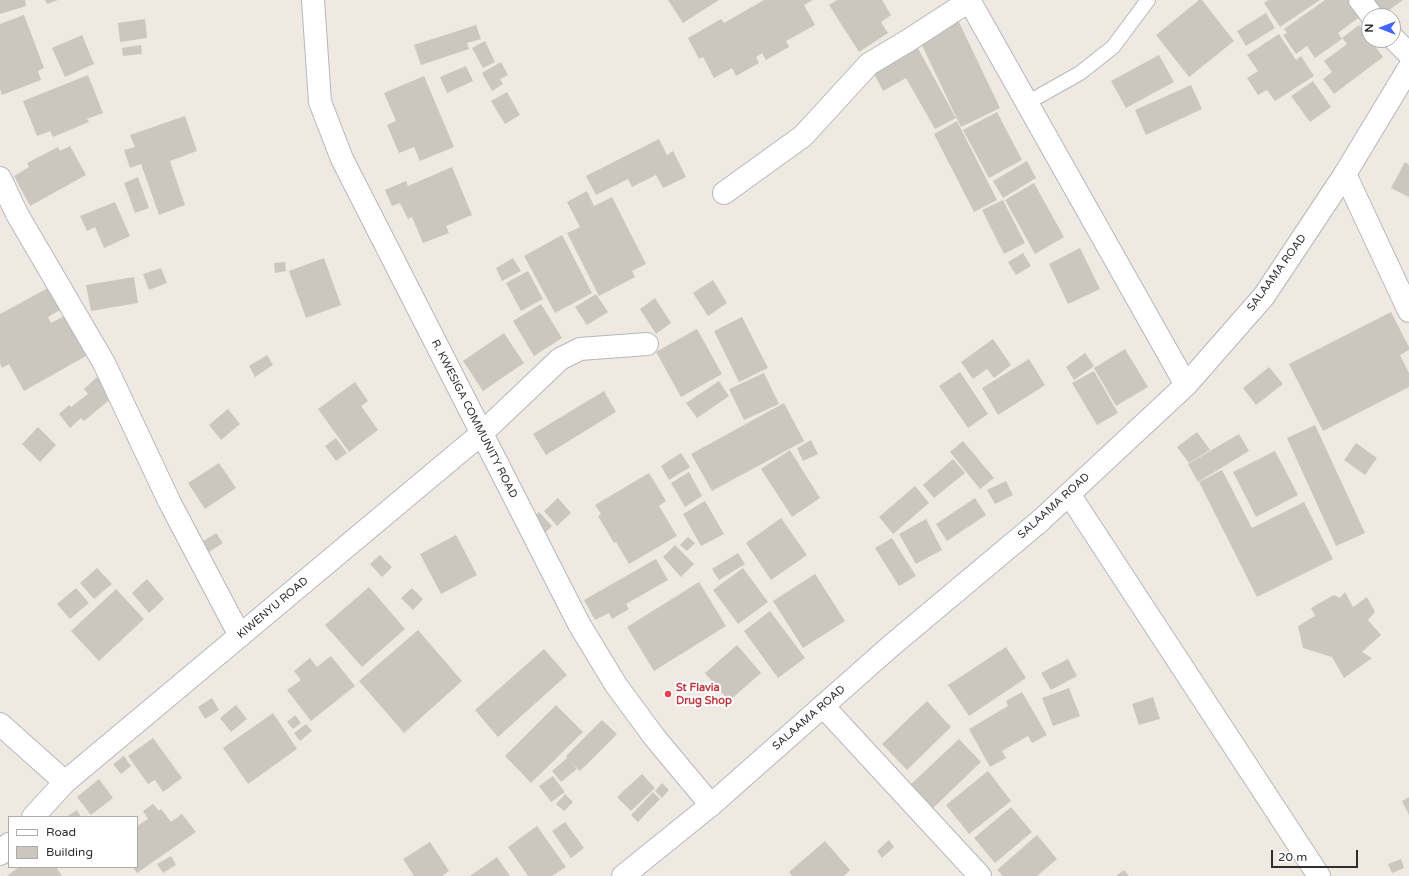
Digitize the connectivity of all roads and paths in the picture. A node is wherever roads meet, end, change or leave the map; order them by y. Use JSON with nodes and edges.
{"nodes":[{"id":1,"x":313,"y":0,"type":"edge"},
{"id":2,"x":969,"y":0,"type":"edge"},
{"id":3,"x":1148,"y":0,"type":"edge"},
{"id":4,"x":1401,"y":46,"type":"edge"},
{"id":5,"x":1409,"y":54,"type":"edge"},
{"id":6,"x":1409,"y":68,"type":"edge"},
{"id":7,"x":1027,"y":103,"type":"junction"},
{"id":8,"x":1346,"y":174,"type":"junction"},
{"id":9,"x":0,"y":178,"type":"edge"},
{"id":10,"x":724,"y":193,"type":"dead end"},
{"id":11,"x":1409,"y":311,"type":"edge"},
{"id":12,"x":647,"y":344,"type":"dead end"},
{"id":13,"x":1186,"y":385,"type":"junction"},
{"id":14,"x":481,"y":434,"type":"junction"},
{"id":15,"x":1069,"y":494,"type":"junction"},
{"id":16,"x":240,"y":636,"type":"junction"},
{"id":17,"x":823,"y":706,"type":"junction"},
{"id":18,"x":0,"y":724,"type":"edge"},
{"id":19,"x":65,"y":782,"type":"junction"},
{"id":20,"x":711,"y":804,"type":"junction"},
{"id":21,"x":35,"y":816,"type":"edge"},
{"id":22,"x":8,"y":845,"type":"edge"},
{"id":23,"x":0,"y":854,"type":"edge"},
{"id":24,"x":623,"y":876,"type":"edge"},
{"id":25,"x":980,"y":876,"type":"edge"},
{"id":26,"x":1319,"y":876,"type":"edge"}],
"edges":[{"from":1,"to":14,"type":"street","name":"R. KWESIGA COMMUNITY ROAD"},
{"from":2,"to":7,"type":"street"},
{"from":2,"to":10,"type":"street"},
{"from":3,"to":7,"type":"lane"},
{"from":4,"to":5,"type":"street"},
{"from":6,"to":8,"type":"street","name":"SALAAMA ROAD"},
{"from":7,"to":13,"type":"street"},
{"from":8,"to":11,"type":"street"},
{"from":8,"to":13,"type":"street","name":"SALAAMA ROAD"},
{"from":9,"to":16,"type":"street"},
{"from":12,"to":14,"type":"street","name":"KIWENYU ROAD"},
{"from":13,"to":15,"type":"street","name":"SALAAMA ROAD"},
{"from":14,"to":16,"type":"street","name":"KIWENYU ROAD"},
{"from":14,"to":20,"type":"street","name":"R. KWESIGA COMMUNITY ROAD"},
{"from":15,"to":17,"type":"street","name":"SALAAMA ROAD"},
{"from":15,"to":26,"type":"street"},
{"from":16,"to":19,"type":"street","name":"KIWENYU ROAD"},
{"from":17,"to":20,"type":"street","name":"SALAAMA ROAD"},
{"from":17,"to":25,"type":"street"},
{"from":18,"to":19,"type":"street"},
{"from":19,"to":21,"type":"street","name":"KIWENYU ROAD"},
{"from":20,"to":24,"type":"street","name":"SALAAMA ROAD"},
{"from":22,"to":23,"type":"street"}]}
